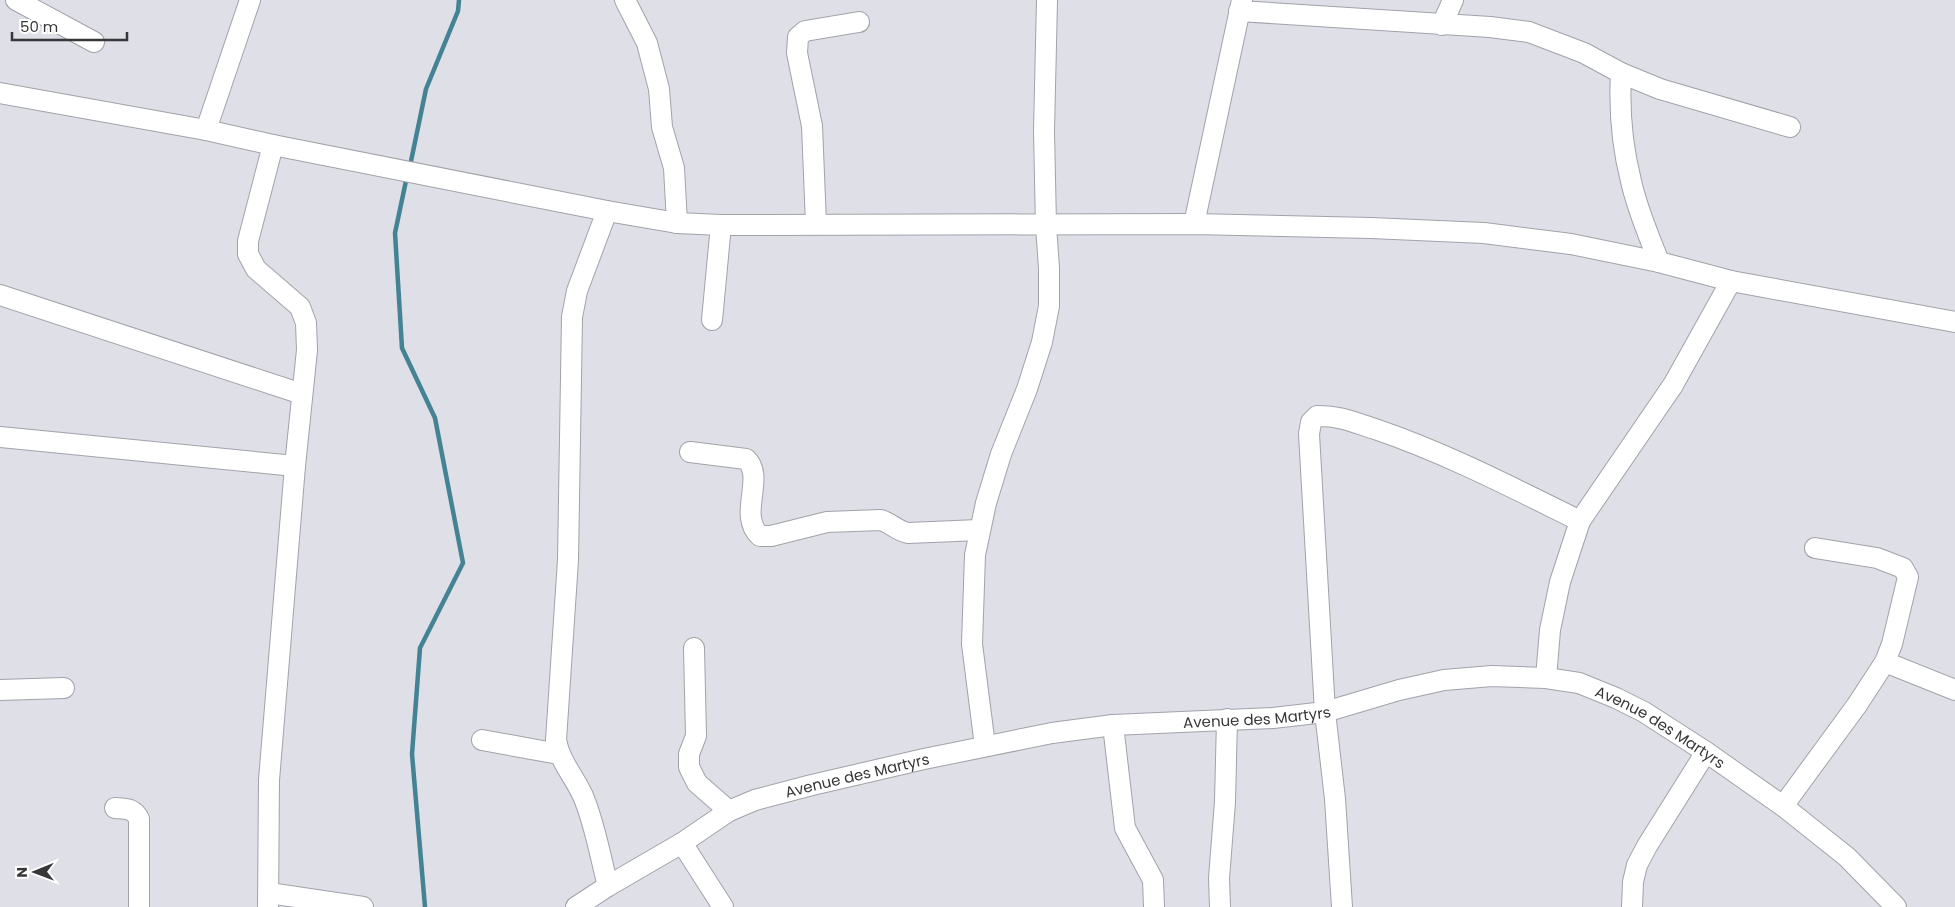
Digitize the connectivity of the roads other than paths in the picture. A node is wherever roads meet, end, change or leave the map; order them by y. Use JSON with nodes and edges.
{"nodes":[{"id":1,"x":16,"y":0,"type":"edge"},
{"id":2,"x":250,"y":0,"type":"edge"},
{"id":3,"x":624,"y":0,"type":"edge"},
{"id":4,"x":1047,"y":0,"type":"edge"},
{"id":5,"x":1453,"y":0,"type":"edge"},
{"id":6,"x":1241,"y":6,"type":"edge"},
{"id":7,"x":859,"y":22,"type":"dead end"},
{"id":8,"x":1442,"y":25,"type":"junction"},
{"id":9,"x":94,"y":42,"type":"dead end"},
{"id":10,"x":1621,"y":73,"type":"junction"},
{"id":11,"x":0,"y":93,"type":"edge"},
{"id":12,"x":1790,"y":127,"type":"dead end"},
{"id":13,"x":206,"y":130,"type":"junction"},
{"id":14,"x":272,"y":145,"type":"junction"},
{"id":15,"x":607,"y":211,"type":"junction"},
{"id":16,"x":677,"y":223,"type":"junction"},
{"id":17,"x":816,"y":224,"type":"junction"},
{"id":18,"x":1194,"y":224,"type":"junction"},
{"id":19,"x":721,"y":225,"type":"junction"},
{"id":20,"x":1046,"y":226,"type":"junction"},
{"id":21,"x":1659,"y":262,"type":"junction"},
{"id":22,"x":1731,"y":281,"type":"junction"},
{"id":23,"x":0,"y":295,"type":"edge"},
{"id":24,"x":712,"y":320,"type":"dead end"},
{"id":25,"x":1955,"y":322,"type":"edge"},
{"id":26,"x":302,"y":394,"type":"junction"},
{"id":27,"x":0,"y":437,"type":"edge"},
{"id":28,"x":690,"y":452,"type":"dead end"},
{"id":29,"x":295,"y":466,"type":"junction"},
{"id":30,"x":1580,"y":521,"type":"junction"},
{"id":31,"x":979,"y":530,"type":"junction"},
{"id":32,"x":1815,"y":548,"type":"dead end"},
{"id":33,"x":694,"y":648,"type":"dead end"},
{"id":34,"x":1885,"y":662,"type":"junction"},
{"id":35,"x":1546,"y":678,"type":"junction"},
{"id":36,"x":64,"y":688,"type":"dead end"},
{"id":37,"x":0,"y":690,"type":"edge"},
{"id":38,"x":1955,"y":690,"type":"edge"},
{"id":39,"x":1325,"y":712,"type":"junction"},
{"id":40,"x":1227,"y":719,"type":"junction"},
{"id":41,"x":1113,"y":725,"type":"junction"},
{"id":42,"x":482,"y":740,"type":"dead end"},
{"id":43,"x":985,"y":746,"type":"junction"},
{"id":44,"x":1706,"y":752,"type":"junction"},
{"id":45,"x":559,"y":754,"type":"junction"},
{"id":46,"x":1783,"y":806,"type":"junction"},
{"id":47,"x":115,"y":808,"type":"dead end"},
{"id":48,"x":729,"y":811,"type":"junction"},
{"id":49,"x":682,"y":843,"type":"junction"},
{"id":50,"x":608,"y":886,"type":"junction"},
{"id":51,"x":268,"y":900,"type":"edge"},
{"id":52,"x":139,"y":907,"type":"edge"},
{"id":53,"x":363,"y":907,"type":"edge"},
{"id":54,"x":576,"y":907,"type":"edge"},
{"id":55,"x":723,"y":907,"type":"edge"},
{"id":56,"x":1154,"y":907,"type":"edge"},
{"id":57,"x":1220,"y":907,"type":"edge"},
{"id":58,"x":1342,"y":907,"type":"edge"},
{"id":59,"x":1632,"y":907,"type":"edge"},
{"id":60,"x":1896,"y":907,"type":"edge"}],
"edges":[{"from":1,"to":9,"type":"street"},
{"from":2,"to":13,"type":"street"},
{"from":3,"to":16,"type":"street"},
{"from":4,"to":20,"type":"street"},
{"from":5,"to":8,"type":"street"},
{"from":6,"to":8,"type":"street"},
{"from":6,"to":18,"type":"street"},
{"from":7,"to":17,"type":"street"},
{"from":8,"to":10,"type":"street"},
{"from":10,"to":12,"type":"street"},
{"from":10,"to":21,"type":"street"},
{"from":11,"to":13,"type":"street"},
{"from":13,"to":14,"type":"street"},
{"from":14,"to":15,"type":"street"},
{"from":14,"to":26,"type":"street"},
{"from":15,"to":16,"type":"street"},
{"from":15,"to":45,"type":"street"},
{"from":16,"to":19,"type":"street"},
{"from":17,"to":19,"type":"street"},
{"from":17,"to":20,"type":"street"},
{"from":18,"to":20,"type":"street"},
{"from":18,"to":21,"type":"street"},
{"from":19,"to":24,"type":"street"},
{"from":20,"to":31,"type":"street"},
{"from":21,"to":22,"type":"street"},
{"from":22,"to":25,"type":"street"},
{"from":22,"to":30,"type":"street"},
{"from":23,"to":26,"type":"street"},
{"from":26,"to":29,"type":"street"},
{"from":27,"to":29,"type":"street"},
{"from":28,"to":31,"type":"street"},
{"from":29,"to":51,"type":"street"},
{"from":30,"to":35,"type":"street"},
{"from":30,"to":39,"type":"street"},
{"from":31,"to":43,"type":"street"},
{"from":32,"to":34,"type":"street"},
{"from":33,"to":48,"type":"street"},
{"from":34,"to":38,"type":"street"},
{"from":34,"to":46,"type":"street"},
{"from":35,"to":39,"type":"street","name":"Avenue des Martyrs"},
{"from":35,"to":44,"type":"street","name":"Avenue des Martyrs"},
{"from":36,"to":37,"type":"street"},
{"from":39,"to":40,"type":"street","name":"Avenue des Martyrs"},
{"from":39,"to":58,"type":"street"},
{"from":40,"to":41,"type":"street","name":"Avenue des Martyrs"},
{"from":40,"to":57,"type":"street"},
{"from":41,"to":43,"type":"street","name":"Avenue des Martyrs"},
{"from":41,"to":56,"type":"street"},
{"from":42,"to":45,"type":"street"},
{"from":43,"to":48,"type":"street","name":"Avenue des Martyrs"},
{"from":44,"to":46,"type":"street","name":"Avenue des Martyrs"},
{"from":44,"to":59,"type":"street"},
{"from":45,"to":50,"type":"street"},
{"from":46,"to":60,"type":"street","name":"Avenue des Martyrs"},
{"from":47,"to":52,"type":"street"},
{"from":48,"to":49,"type":"street","name":"Avenue des Martyrs"},
{"from":49,"to":50,"type":"street","name":"Avenue des Martyrs"},
{"from":49,"to":55,"type":"street"},
{"from":50,"to":54,"type":"street","name":"Avenue des Martyrs"},
{"from":51,"to":53,"type":"street"}]}
